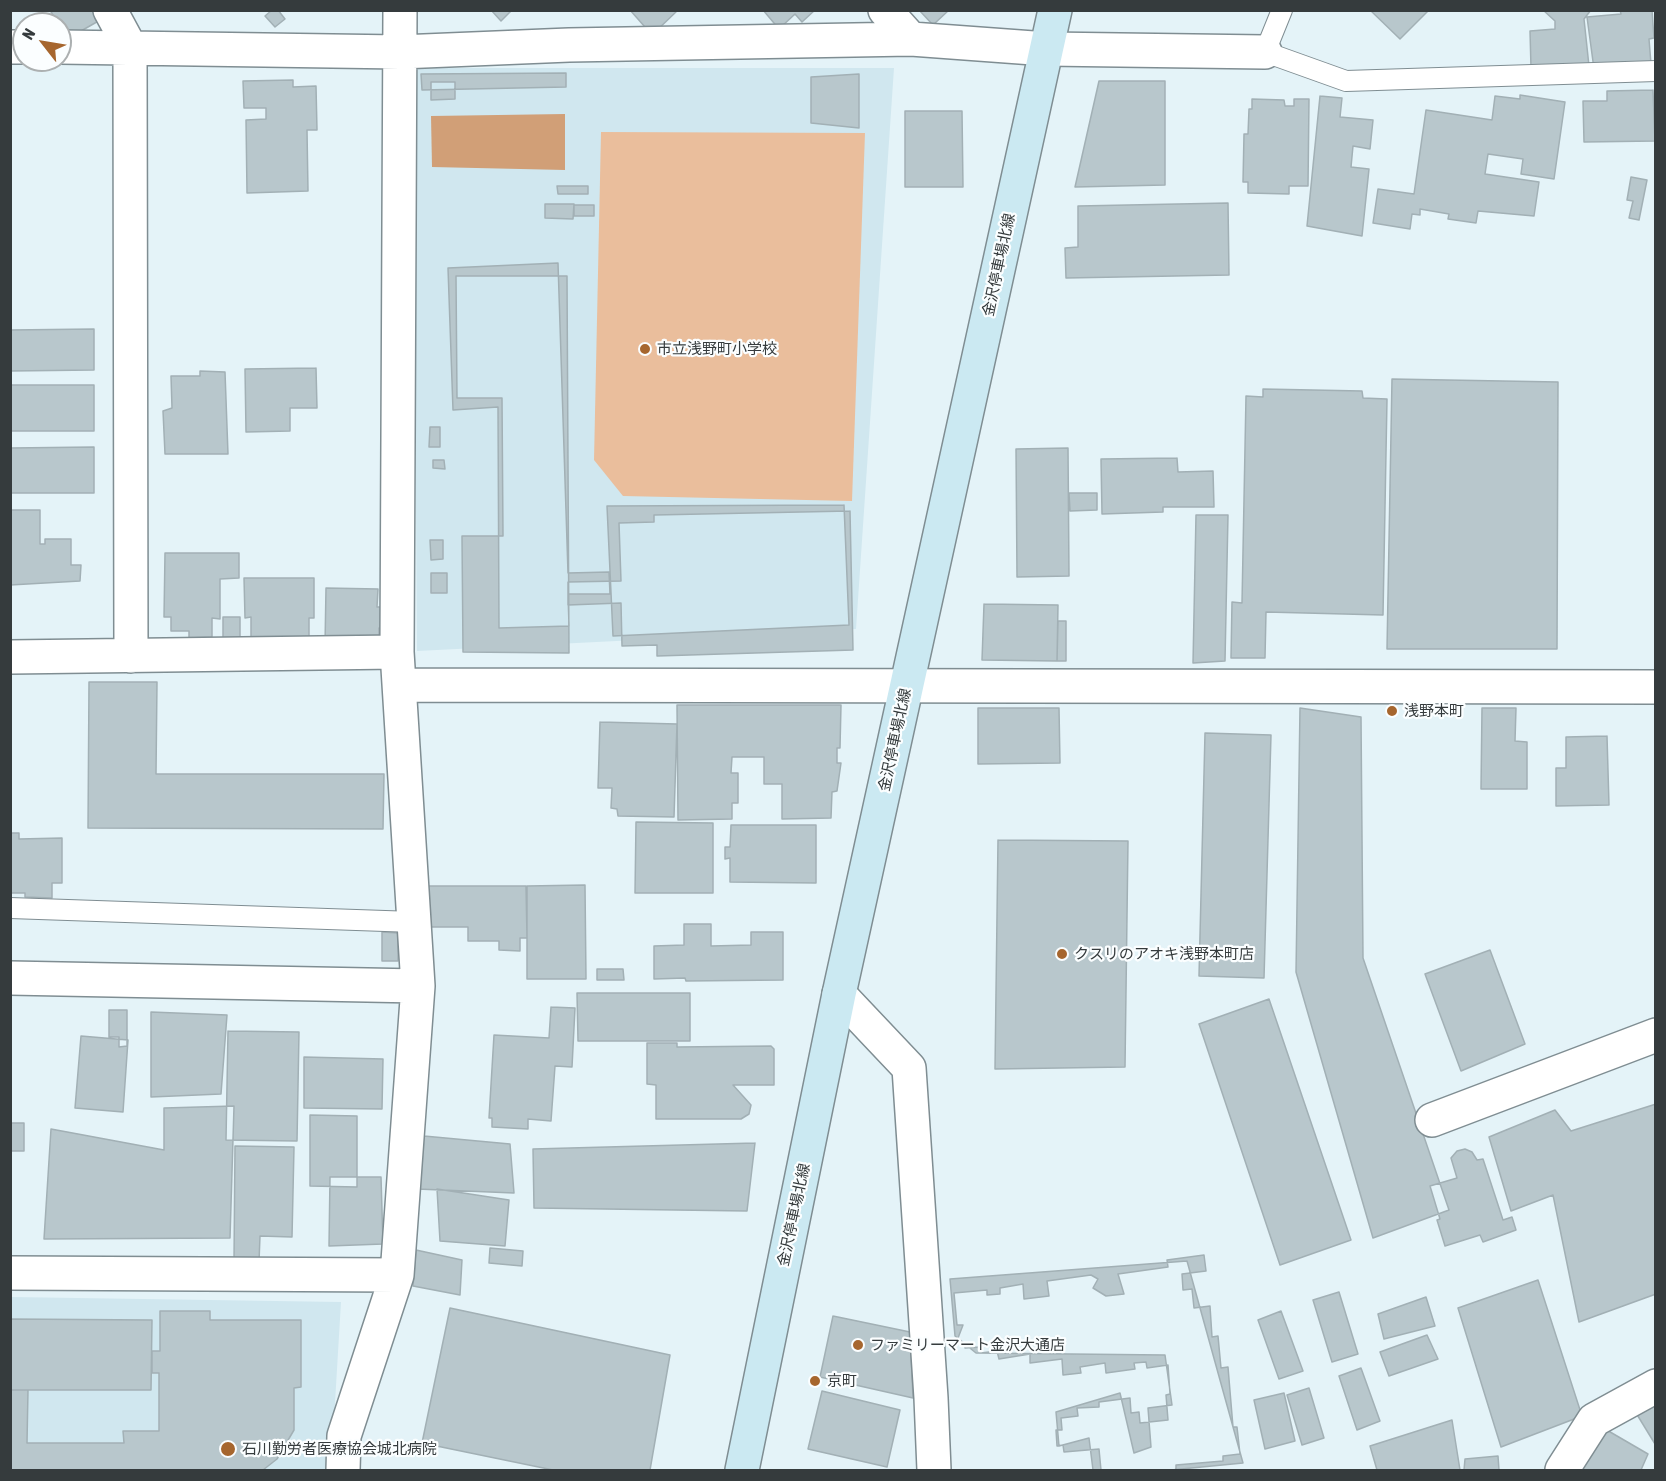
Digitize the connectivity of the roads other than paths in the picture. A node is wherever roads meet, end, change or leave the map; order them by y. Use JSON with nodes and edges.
{"nodes":[{"id":1,"x":110,"y":10,"type":"edge"},
{"id":2,"x":400,"y":10,"type":"edge"},
{"id":3,"x":885,"y":10,"type":"edge"},
{"id":4,"x":1055,"y":10,"type":"edge"},
{"id":5,"x":1282,"y":10,"type":"edge"},
{"id":6,"x":910,"y":39,"type":"junction"},
{"id":7,"x":72,"y":47,"type":"edge"},
{"id":8,"x":130,"y":47,"type":"junction"},
{"id":9,"x":1047,"y":49,"type":"junction"},
{"id":10,"x":400,"y":52,"type":"junction"},
{"id":11,"x":1265,"y":52,"type":"junction"},
{"id":12,"x":1656,"y":72,"type":"edge"},
{"id":13,"x":397,"y":652,"type":"junction"},
{"id":14,"x":131,"y":656,"type":"junction"},
{"id":15,"x":10,"y":657,"type":"edge"},
{"id":16,"x":401,"y":685,"type":"junction"},
{"id":17,"x":907,"y":687,"type":"junction"},
{"id":18,"x":1656,"y":687,"type":"edge"},
{"id":19,"x":10,"y":908,"type":"edge"},
{"id":20,"x":414,"y":922,"type":"junction"},
{"id":21,"x":10,"y":978,"type":"edge"},
{"id":22,"x":418,"y":986,"type":"junction"},
{"id":23,"x":839,"y":994,"type":"junction"},
{"id":24,"x":1656,"y":1035,"type":"edge"},
{"id":25,"x":1432,"y":1120,"type":"dead end"},
{"id":26,"x":10,"y":1273,"type":"edge"},
{"id":27,"x":398,"y":1275,"type":"junction"},
{"id":28,"x":1656,"y":1386,"type":"edge"},
{"id":29,"x":343,"y":1470,"type":"edge"},
{"id":30,"x":741,"y":1470,"type":"edge"},
{"id":31,"x":934,"y":1470,"type":"edge"},
{"id":32,"x":1562,"y":1470,"type":"edge"}],
"edges":[{"from":1,"to":8,"type":"street"},
{"from":2,"to":10,"type":"street"},
{"from":3,"to":6,"type":"street"},
{"from":4,"to":9,"type":"main road","name":"金沢停車場北線"},
{"from":5,"to":11,"type":"lane"},
{"from":6,"to":9,"type":"street"},
{"from":6,"to":10,"type":"street"},
{"from":7,"to":8,"type":"street"},
{"from":8,"to":10,"type":"street"},
{"from":8,"to":14,"type":"street"},
{"from":9,"to":11,"type":"street"},
{"from":9,"to":17,"type":"main road","name":"金沢停車場北線"},
{"from":10,"to":13,"type":"street"},
{"from":11,"to":12,"type":"lane"},
{"from":13,"to":14,"type":"street"},
{"from":13,"to":16,"type":"street"},
{"from":14,"to":15,"type":"street"},
{"from":16,"to":17,"type":"street"},
{"from":16,"to":20,"type":"street"},
{"from":17,"to":18,"type":"street"},
{"from":17,"to":23,"type":"main road","name":"金沢停車場北線"},
{"from":19,"to":20,"type":"lane"},
{"from":20,"to":22,"type":"street"},
{"from":21,"to":22,"type":"street"},
{"from":22,"to":27,"type":"street"},
{"from":23,"to":30,"type":"main road","name":"金沢停車場北線"},
{"from":23,"to":31,"type":"street"},
{"from":24,"to":25,"type":"street"},
{"from":26,"to":27,"type":"street"},
{"from":27,"to":29,"type":"street"},
{"from":28,"to":32,"type":"street"}]}
